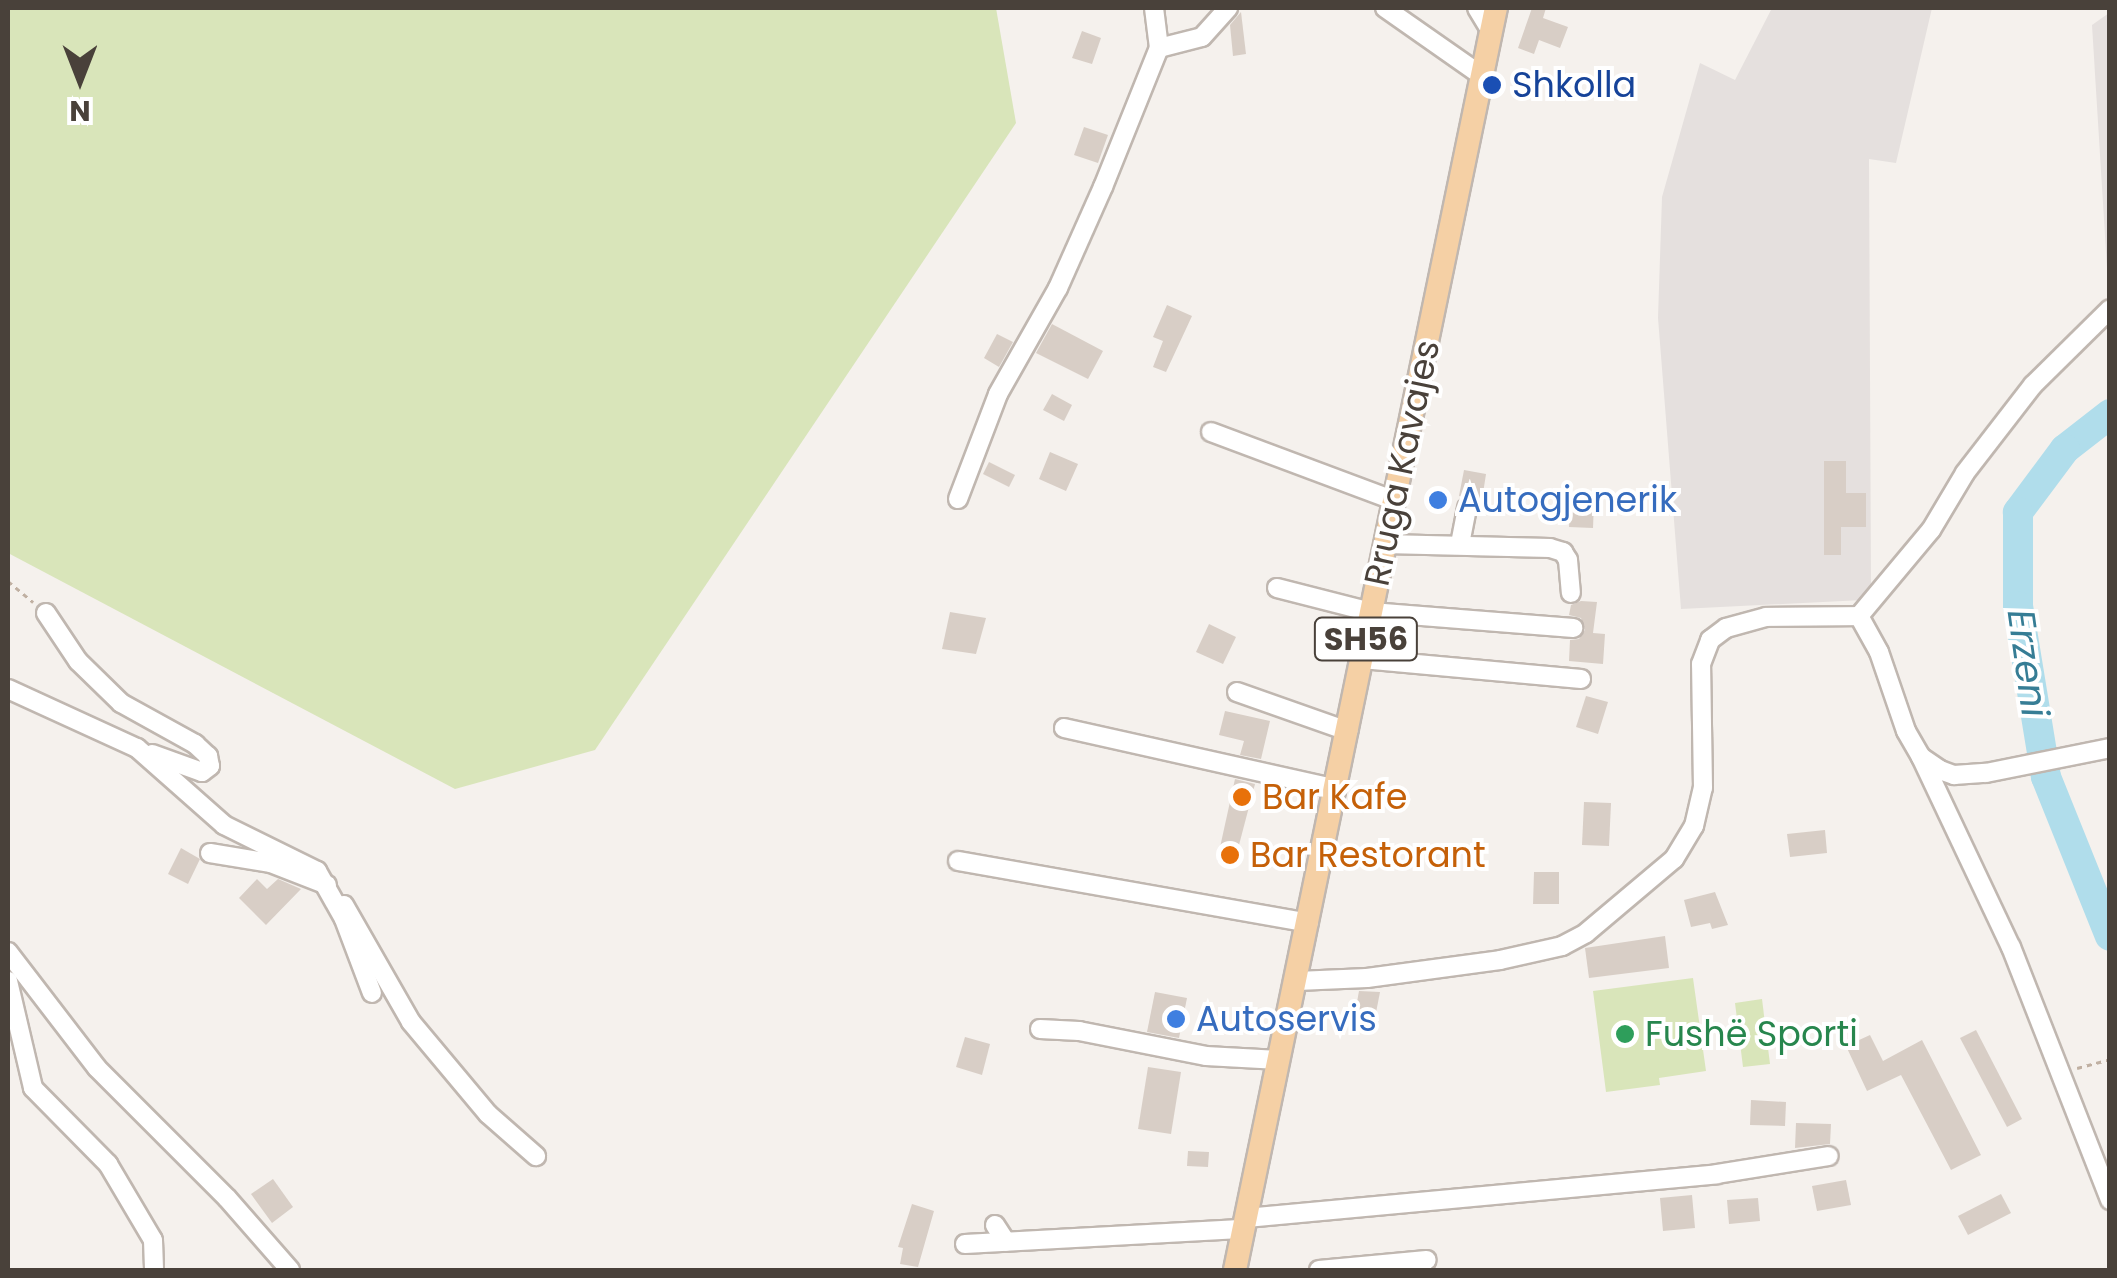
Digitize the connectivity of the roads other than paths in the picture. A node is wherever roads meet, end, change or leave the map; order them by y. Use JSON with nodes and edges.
{"nodes":[{"id":1,"x":1154,"y":8,"type":"edge"},
{"id":2,"x":1228,"y":8,"type":"edge"},
{"id":3,"x":1386,"y":8,"type":"edge"},
{"id":4,"x":1477,"y":8,"type":"edge"},
{"id":5,"x":1496,"y":8,"type":"edge"},
{"id":6,"x":1491,"y":32,"type":"junction"},
{"id":7,"x":1159,"y":48,"type":"junction"},
{"id":8,"x":1482,"y":76,"type":"junction"},
{"id":9,"x":2110,"y":309,"type":"edge"},
{"id":10,"x":1211,"y":432,"type":"dead end"},
{"id":11,"x":958,"y":498,"type":"dead end"},
{"id":12,"x":1394,"y":500,"type":"junction"},
{"id":13,"x":1467,"y":508,"type":"dead end"},
{"id":14,"x":1385,"y":544,"type":"junction"},
{"id":15,"x":1460,"y":544,"type":"junction"},
{"id":16,"x":1278,"y":588,"type":"dead end"},
{"id":17,"x":1571,"y":593,"type":"dead end"},
{"id":18,"x":46,"y":612,"type":"road end"},
{"id":19,"x":1372,"y":612,"type":"junction"},
{"id":20,"x":1859,"y":616,"type":"junction"},
{"id":21,"x":1573,"y":628,"type":"dead end"},
{"id":22,"x":1362,"y":659,"type":"junction"},
{"id":23,"x":1581,"y":679,"type":"dead end"},
{"id":24,"x":8,"y":689,"type":"edge"},
{"id":25,"x":1237,"y":692,"type":"dead end"},
{"id":26,"x":1064,"y":728,"type":"dead end"},
{"id":27,"x":1348,"y":730,"type":"junction"},
{"id":28,"x":137,"y":748,"type":"junction"},
{"id":29,"x":2110,"y":748,"type":"edge"},
{"id":30,"x":1921,"y":757,"type":"junction"},
{"id":31,"x":1336,"y":789,"type":"junction"},
{"id":32,"x":210,"y":853,"type":"dead end"},
{"id":33,"x":958,"y":861,"type":"dead end"},
{"id":34,"x":325,"y":882,"type":"junction"},
{"id":35,"x":1309,"y":923,"type":"junction"},
{"id":36,"x":8,"y":952,"type":"edge"},
{"id":37,"x":8,"y":981,"type":"edge"},
{"id":38,"x":1297,"y":981,"type":"junction"},
{"id":39,"x":372,"y":993,"type":"dead end"},
{"id":40,"x":1040,"y":1029,"type":"dead end"},
{"id":41,"x":1279,"y":1060,"type":"junction"},
{"id":42,"x":536,"y":1156,"type":"dead end"},
{"id":43,"x":1829,"y":1156,"type":"dead end"},
{"id":44,"x":2110,"y":1200,"type":"edge"},
{"id":45,"x":1246,"y":1223,"type":"junction"},
{"id":46,"x":995,"y":1224,"type":"dead end"},
{"id":47,"x":1006,"y":1242,"type":"junction"},
{"id":48,"x":965,"y":1244,"type":"dead end"},
{"id":49,"x":1428,"y":1260,"type":"dead end"},
{"id":50,"x":154,"y":1270,"type":"edge"},
{"id":51,"x":290,"y":1270,"type":"edge"},
{"id":52,"x":1235,"y":1270,"type":"edge"},
{"id":53,"x":1318,"y":1270,"type":"edge"}],
"edges":[{"from":1,"to":7,"type":"street"},
{"from":2,"to":7,"type":"street"},
{"from":3,"to":8,"type":"street"},
{"from":4,"to":6,"type":"street"},
{"from":5,"to":6,"type":"main road","name":"Rruga Kavajes","number":"SH56"},
{"from":6,"to":8,"type":"main road","name":"Rruga Kavajes","number":"SH56"},
{"from":7,"to":11,"type":"street"},
{"from":8,"to":12,"type":"main road","name":"Rruga Kavajes","number":"SH56"},
{"from":9,"to":20,"type":"street"},
{"from":10,"to":12,"type":"street"},
{"from":12,"to":14,"type":"main road","name":"Rruga Kavajes","number":"SH56"},
{"from":13,"to":15,"type":"street"},
{"from":14,"to":15,"type":"street"},
{"from":14,"to":19,"type":"main road","name":"Rruga Kavajes","number":"SH56"},
{"from":15,"to":17,"type":"street"},
{"from":16,"to":19,"type":"street"},
{"from":18,"to":28,"type":"street"},
{"from":19,"to":21,"type":"street"},
{"from":19,"to":22,"type":"main road","name":"Rruga Kavajes","number":"SH56"},
{"from":20,"to":30,"type":"street"},
{"from":20,"to":38,"type":"street"},
{"from":22,"to":23,"type":"street"},
{"from":22,"to":27,"type":"main road","name":"Rruga Kavajes","number":"SH56"},
{"from":24,"to":28,"type":"street"},
{"from":25,"to":27,"type":"street"},
{"from":26,"to":31,"type":"street"},
{"from":27,"to":31,"type":"main road","name":"Rruga Kavajes","number":"SH56"},
{"from":28,"to":34,"type":"street"},
{"from":29,"to":30,"type":"street"},
{"from":30,"to":44,"type":"street"},
{"from":31,"to":35,"type":"main road","name":"Rruga Kavajes","number":"SH56"},
{"from":32,"to":34,"type":"street"},
{"from":33,"to":35,"type":"street"},
{"from":34,"to":39,"type":"street"},
{"from":34,"to":42,"type":"street"},
{"from":35,"to":38,"type":"main road","name":"Rruga Kavajes","number":"SH56"},
{"from":36,"to":51,"type":"street"},
{"from":37,"to":50,"type":"street"},
{"from":38,"to":41,"type":"main road","name":"Rruga Kavajes","number":"SH56"},
{"from":40,"to":41,"type":"street"},
{"from":41,"to":45,"type":"main road","name":"Rruga Kavajes","number":"SH56"},
{"from":43,"to":45,"type":"street"},
{"from":45,"to":47,"type":"street"},
{"from":45,"to":52,"type":"main road","name":"Rruga Kavajes","number":"SH56"},
{"from":46,"to":47,"type":"street"},
{"from":47,"to":48,"type":"street"},
{"from":49,"to":53,"type":"street"}]}
